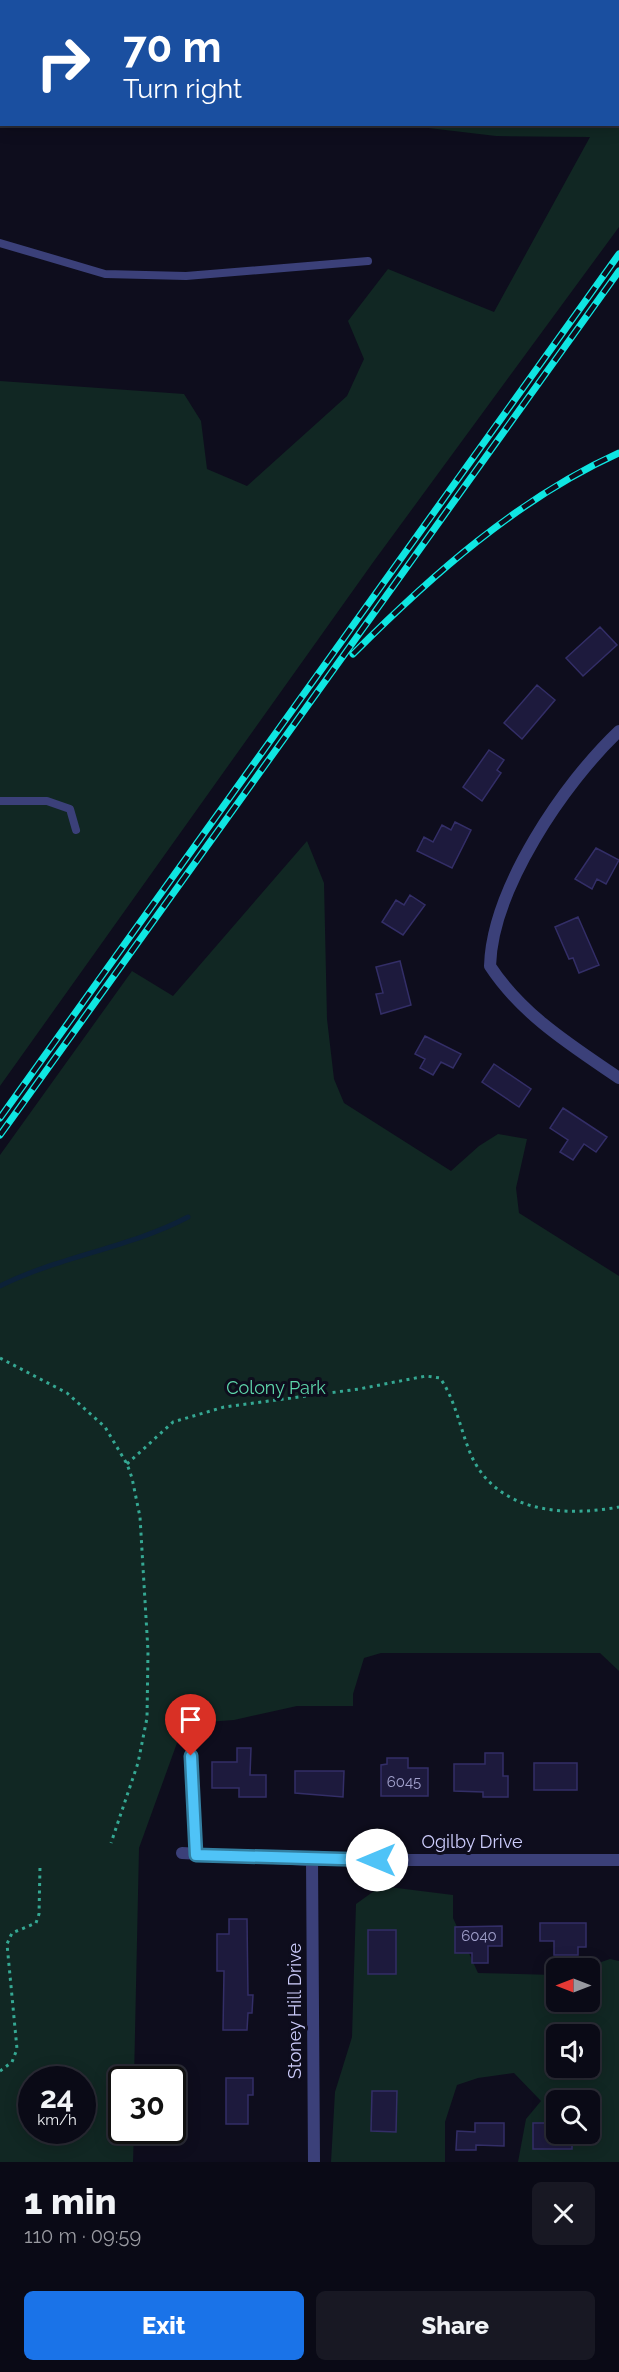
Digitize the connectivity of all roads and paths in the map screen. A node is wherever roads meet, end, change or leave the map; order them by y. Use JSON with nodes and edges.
{"nodes":[{"id":1,"x":0,"y":243,"type":"edge"},
{"id":2,"x":368,"y":261,"type":"dead end"},
{"id":3,"x":619,"y":731,"type":"edge"},
{"id":4,"x":0,"y":801,"type":"edge"},
{"id":5,"x":76,"y":830,"type":"dead end"},
{"id":6,"x":619,"y":1078,"type":"edge"},
{"id":7,"x":0,"y":1358,"type":"edge"},
{"id":8,"x":127,"y":1464,"type":"junction"},
{"id":9,"x":619,"y":1507,"type":"edge"},
{"id":10,"x":191,"y":1756,"type":"dead end"},
{"id":11,"x":111,"y":1843,"type":"dead end"},
{"id":12,"x":182,"y":1853,"type":"dead end"},
{"id":13,"x":196,"y":1855,"type":"junction"},
{"id":14,"x":312,"y":1860,"type":"junction"},
{"id":15,"x":619,"y":1860,"type":"edge"},
{"id":16,"x":40,"y":1867,"type":"dead end"},
{"id":17,"x":0,"y":2072,"type":"edge"},
{"id":18,"x":314,"y":2162,"type":"edge"}],
"edges":[{"from":1,"to":2,"type":"lane"},
{"from":3,"to":6,"type":"street"},
{"from":4,"to":5,"type":"lane"},
{"from":7,"to":8,"type":"path"},
{"from":8,"to":9,"type":"path"},
{"from":8,"to":11,"type":"path"},
{"from":10,"to":13,"type":"lane"},
{"from":12,"to":13,"type":"street","name":"Ogilby Drive"},
{"from":13,"to":14,"type":"street","name":"Ogilby Drive"},
{"from":14,"to":15,"type":"street","name":"Ogilby Drive"},
{"from":14,"to":18,"type":"street","name":"Stoney Hill Drive"},
{"from":16,"to":17,"type":"path"}]}
